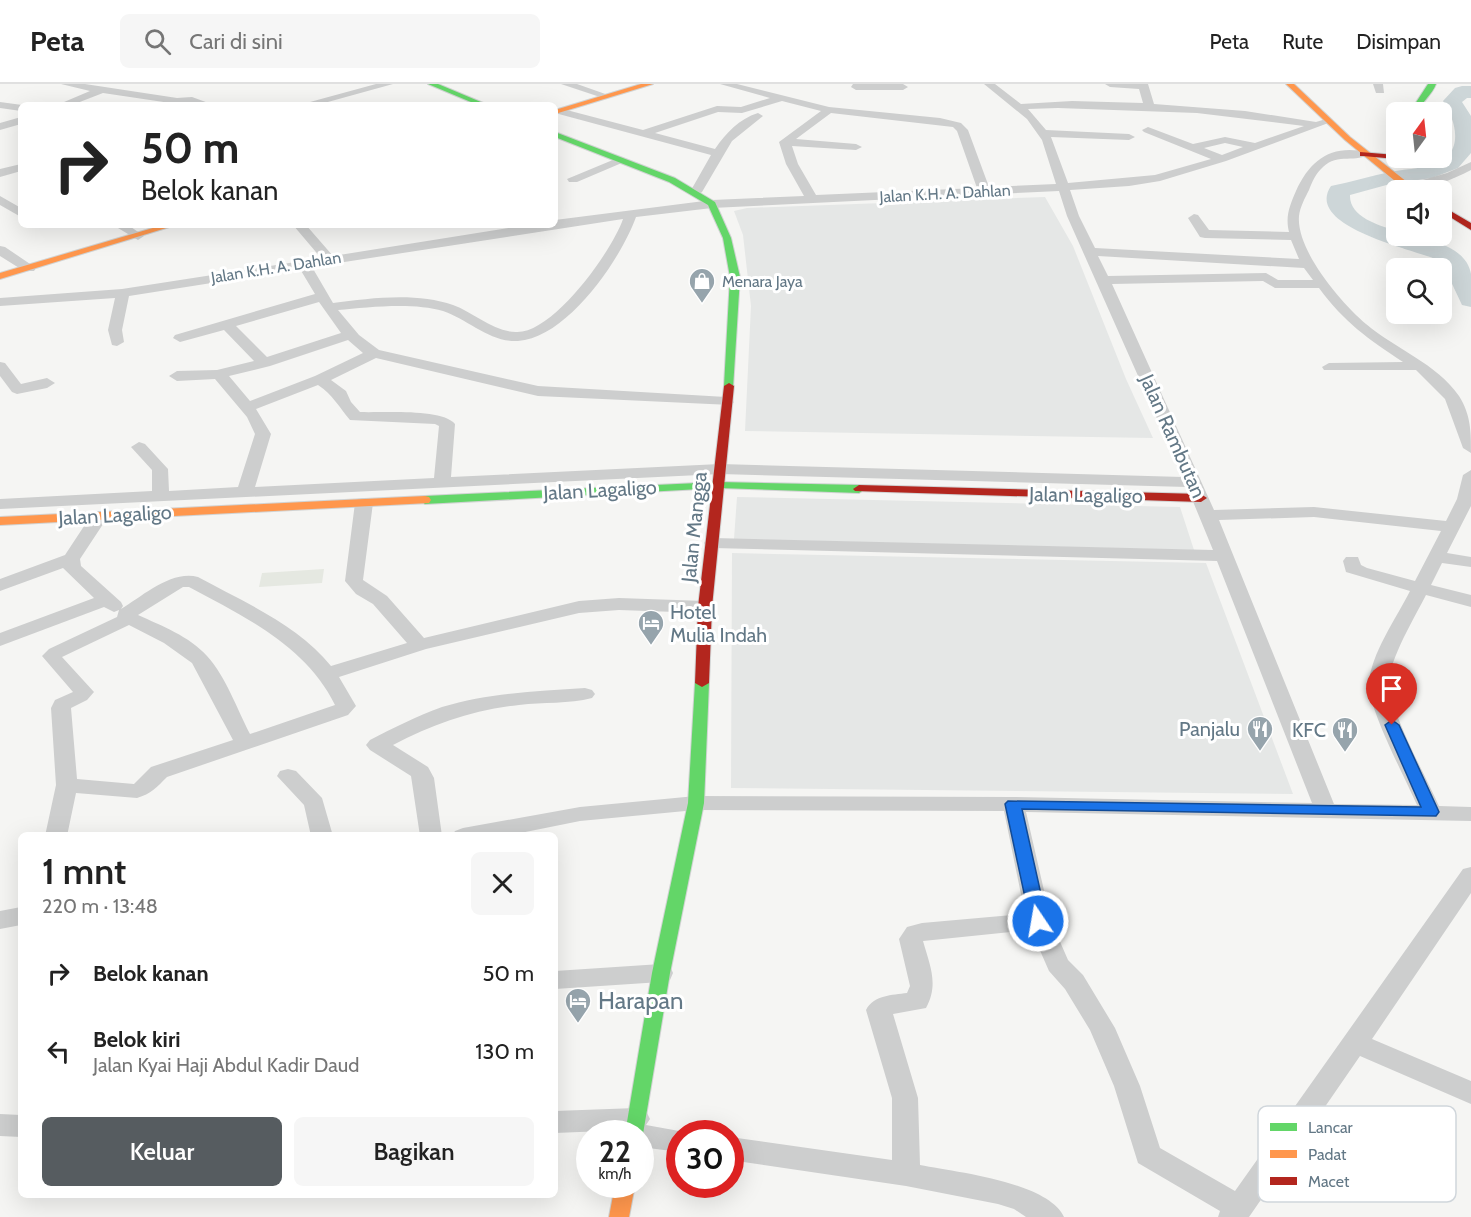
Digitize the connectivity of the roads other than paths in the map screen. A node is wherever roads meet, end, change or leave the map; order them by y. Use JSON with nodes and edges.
{"nodes":[{"id":1,"x":74,"y":84,"type":"edge"},
{"id":2,"x":388,"y":84,"type":"edge"},
{"id":3,"x":432,"y":84,"type":"edge"},
{"id":4,"x":566,"y":84,"type":"edge"},
{"id":5,"x":649,"y":84,"type":"edge"},
{"id":6,"x":725,"y":84,"type":"edge"},
{"id":7,"x":989,"y":84,"type":"edge"},
{"id":8,"x":1110,"y":84,"type":"edge"},
{"id":9,"x":1290,"y":84,"type":"edge"},
{"id":10,"x":1432,"y":84,"type":"edge"},
{"id":11,"x":857,"y":85,"type":"edge"},
{"id":12,"x":152,"y":87,"type":"dead end"},
{"id":13,"x":903,"y":87,"type":"dead end"},
{"id":14,"x":102,"y":90,"type":"junction"},
{"id":15,"x":133,"y":94,"type":"junction"},
{"id":16,"x":606,"y":96,"type":"junction"},
{"id":17,"x":782,"y":98,"type":"junction"},
{"id":18,"x":324,"y":100,"type":"junction"},
{"id":19,"x":70,"y":102,"type":"edge"},
{"id":20,"x":199,"y":102,"type":"edge"},
{"id":21,"x":316,"y":102,"type":"edge"},
{"id":22,"x":330,"y":102,"type":"edge"},
{"id":23,"x":477,"y":102,"type":"edge"},
{"id":24,"x":1418,"y":102,"type":"edge"},
{"id":25,"x":0,"y":105,"type":"edge"},
{"id":26,"x":1104,"y":105,"type":"junction"},
{"id":27,"x":1019,"y":107,"type":"junction"},
{"id":28,"x":1149,"y":107,"type":"junction"},
{"id":29,"x":18,"y":108,"type":"edge"},
{"id":30,"x":834,"y":110,"type":"junction"},
{"id":31,"x":558,"y":112,"type":"edge"},
{"id":32,"x":558,"y":112,"type":"edge"},
{"id":33,"x":758,"y":116,"type":"dead end"},
{"id":34,"x":18,"y":121,"type":"edge"},
{"id":35,"x":1321,"y":123,"type":"junction"},
{"id":36,"x":1110,"y":126,"type":"junction"},
{"id":37,"x":0,"y":127,"type":"edge"},
{"id":38,"x":1148,"y":130,"type":"dead end"},
{"id":39,"x":643,"y":133,"type":"junction"},
{"id":40,"x":1044,"y":133,"type":"junction"},
{"id":41,"x":558,"y":135,"type":"edge"},
{"id":42,"x":1129,"y":137,"type":"dead end"},
{"id":43,"x":785,"y":142,"type":"junction"},
{"id":44,"x":856,"y":147,"type":"dead end"},
{"id":45,"x":1194,"y":147,"type":"junction"},
{"id":46,"x":1257,"y":147,"type":"junction"},
{"id":47,"x":718,"y":153,"type":"junction"},
{"id":48,"x":18,"y":159,"type":"edge"},
{"id":49,"x":1222,"y":159,"type":"junction"},
{"id":50,"x":620,"y":160,"type":"junction"},
{"id":51,"x":1386,"y":160,"type":"edge"},
{"id":52,"x":0,"y":163,"type":"edge"},
{"id":53,"x":1374,"y":164,"type":"junction"},
{"id":54,"x":1471,"y":165,"type":"edge"},
{"id":55,"x":18,"y":168,"type":"edge"},
{"id":56,"x":0,"y":173,"type":"edge"},
{"id":57,"x":573,"y":179,"type":"dead end"},
{"id":58,"x":1396,"y":180,"type":"edge"},
{"id":59,"x":1435,"y":180,"type":"edge"},
{"id":60,"x":1063,"y":187,"type":"junction"},
{"id":61,"x":984,"y":191,"type":"junction"},
{"id":62,"x":696,"y":192,"type":"junction"},
{"id":63,"x":0,"y":200,"type":"edge"},
{"id":64,"x":812,"y":200,"type":"junction"},
{"id":65,"x":712,"y":204,"type":"junction"},
{"id":66,"x":18,"y":211,"type":"edge"},
{"id":67,"x":558,"y":211,"type":"edge"},
{"id":68,"x":1452,"y":214,"type":"edge"},
{"id":69,"x":631,"y":215,"type":"junction"},
{"id":70,"x":1194,"y":218,"type":"dead end"},
{"id":71,"x":571,"y":222,"type":"junction"},
{"id":72,"x":1468,"y":222,"type":"edge"},
{"id":73,"x":558,"y":224,"type":"edge"},
{"id":74,"x":124,"y":228,"type":"edge"},
{"id":75,"x":163,"y":228,"type":"edge"},
{"id":76,"x":302,"y":228,"type":"edge"},
{"id":77,"x":533,"y":228,"type":"edge"},
{"id":78,"x":138,"y":236,"type":"junction"},
{"id":79,"x":1297,"y":236,"type":"junction"},
{"id":80,"x":0,"y":250,"type":"edge"},
{"id":81,"x":1089,"y":252,"type":"junction"},
{"id":82,"x":329,"y":258,"type":"junction"},
{"id":83,"x":303,"y":263,"type":"junction"},
{"id":84,"x":1308,"y":264,"type":"junction"},
{"id":85,"x":29,"y":268,"type":"junction"},
{"id":86,"x":0,"y":276,"type":"edge"},
{"id":87,"x":1104,"y":280,"type":"junction"},
{"id":88,"x":1324,"y":284,"type":"junction"},
{"id":89,"x":122,"y":293,"type":"junction"},
{"id":90,"x":0,"y":302,"type":"edge"},
{"id":91,"x":327,"y":302,"type":"junction"},
{"id":92,"x":227,"y":325,"type":"junction"},
{"id":93,"x":352,"y":334,"type":"junction"},
{"id":94,"x":180,"y":338,"type":"dead end"},
{"id":95,"x":117,"y":342,"type":"dead end"},
{"id":96,"x":374,"y":353,"type":"junction"},
{"id":97,"x":263,"y":362,"type":"junction"},
{"id":98,"x":0,"y":366,"type":"edge"},
{"id":99,"x":1418,"y":366,"type":"junction"},
{"id":100,"x":1329,"y":367,"type":"dead end"},
{"id":101,"x":219,"y":374,"type":"junction"},
{"id":102,"x":177,"y":376,"type":"dead end"},
{"id":103,"x":320,"y":379,"type":"junction"},
{"id":104,"x":47,"y":383,"type":"dead end"},
{"id":105,"x":726,"y":402,"type":"junction"},
{"id":106,"x":247,"y":407,"type":"junction"},
{"id":107,"x":1465,"y":412,"type":"edge"},
{"id":108,"x":139,"y":447,"type":"dead end"},
{"id":109,"x":1471,"y":448,"type":"edge"},
{"id":110,"x":860,"y":472,"type":"junction"},
{"id":111,"x":1471,"y":475,"type":"edge"},
{"id":112,"x":719,"y":477,"type":"junction"},
{"id":113,"x":1036,"y":477,"type":"junction"},
{"id":114,"x":433,"y":488,"type":"junction"},
{"id":115,"x":859,"y":489,"type":"junction"},
{"id":116,"x":245,"y":492,"type":"junction"},
{"id":117,"x":1039,"y":495,"type":"junction"},
{"id":118,"x":1201,"y":498,"type":"junction"},
{"id":119,"x":148,"y":502,"type":"junction"},
{"id":120,"x":364,"y":503,"type":"junction"},
{"id":121,"x":0,"y":504,"type":"edge"},
{"id":122,"x":100,"y":515,"type":"junction"},
{"id":123,"x":0,"y":520,"type":"edge"},
{"id":124,"x":1453,"y":527,"type":"junction"},
{"id":125,"x":713,"y":543,"type":"junction"},
{"id":126,"x":1223,"y":556,"type":"junction"},
{"id":127,"x":1438,"y":557,"type":"junction"},
{"id":128,"x":71,"y":559,"type":"junction"},
{"id":129,"x":1352,"y":561,"type":"dead end"},
{"id":130,"x":1471,"y":562,"type":"edge"},
{"id":131,"x":0,"y":585,"type":"edge"},
{"id":132,"x":1422,"y":588,"type":"junction"},
{"id":133,"x":106,"y":600,"type":"junction"},
{"id":134,"x":1471,"y":601,"type":"edge"},
{"id":135,"x":705,"y":607,"type":"junction"},
{"id":136,"x":127,"y":617,"type":"junction"},
{"id":137,"x":0,"y":640,"type":"edge"},
{"id":138,"x":420,"y":645,"type":"junction"},
{"id":139,"x":327,"y":674,"type":"junction"},
{"id":140,"x":585,"y":694,"type":"dead end"},
{"id":141,"x":245,"y":744,"type":"junction"},
{"id":142,"x":288,"y":776,"type":"dead end"},
{"id":143,"x":67,"y":785,"type":"junction"},
{"id":144,"x":696,"y":803,"type":"junction"},
{"id":145,"x":1013,"y":804,"type":"junction"},
{"id":146,"x":1326,"y":811,"type":"junction"},
{"id":147,"x":1431,"y":812,"type":"junction"},
{"id":148,"x":1471,"y":814,"type":"edge"},
{"id":149,"x":57,"y":832,"type":"edge"},
{"id":150,"x":321,"y":832,"type":"edge"},
{"id":151,"x":430,"y":832,"type":"edge"},
{"id":152,"x":484,"y":832,"type":"edge"},
{"id":153,"x":1471,"y":875,"type":"edge"},
{"id":154,"x":18,"y":917,"type":"edge"},
{"id":155,"x":0,"y":920,"type":"edge"},
{"id":156,"x":1038,"y":921,"type":"junction"},
{"id":157,"x":661,"y":973,"type":"junction"},
{"id":158,"x":558,"y":980,"type":"edge"},
{"id":159,"x":1356,"y":1043,"type":"junction"},
{"id":160,"x":1471,"y":1093,"type":"edge"},
{"id":161,"x":1312,"y":1106,"type":"edge"},
{"id":162,"x":639,"y":1120,"type":"edge"},
{"id":163,"x":558,"y":1122,"type":"edge"},
{"id":164,"x":576,"y":1124,"type":"edge"},
{"id":165,"x":0,"y":1125,"type":"edge"},
{"id":166,"x":18,"y":1126,"type":"edge"},
{"id":167,"x":744,"y":1150,"type":"edge"},
{"id":168,"x":906,"y":1174,"type":"junction"},
{"id":169,"x":1258,"y":1183,"type":"edge"},
{"id":170,"x":623,"y":1198,"type":"edge"},
{"id":171,"x":1235,"y":1212,"type":"edge"},
{"id":172,"x":619,"y":1217,"type":"edge"},
{"id":173,"x":1050,"y":1217,"type":"edge"}],
"edges":[{"from":1,"to":14,"type":"street"},
{"from":2,"to":18,"type":"street"},
{"from":3,"to":23,"type":"main road"},
{"from":4,"to":16,"type":"street"},
{"from":5,"to":16,"type":"main road"},
{"from":6,"to":17,"type":"street"},
{"from":7,"to":27,"type":"street","name":"Jalan Rambutan"},
{"from":8,"to":28,"type":"street"},
{"from":9,"to":35,"type":"main road"},
{"from":10,"to":24,"type":"main road"},
{"from":11,"to":13,"type":"street"},
{"from":11,"to":30,"type":"street"},
{"from":12,"to":15,"type":"street"},
{"from":14,"to":15,"type":"street"},
{"from":14,"to":19,"type":"street"},
{"from":15,"to":20,"type":"street"},
{"from":16,"to":31,"type":"main road"},
{"from":17,"to":30,"type":"street"},
{"from":17,"to":39,"type":"street"},
{"from":18,"to":21,"type":"street"},
{"from":18,"to":22,"type":"street"},
{"from":25,"to":29,"type":"street"},
{"from":26,"to":27,"type":"street"},
{"from":26,"to":28,"type":"street"},
{"from":26,"to":36,"type":"street"},
{"from":27,"to":40,"type":"street","name":"Jalan Rambutan"},
{"from":28,"to":35,"type":"street"},
{"from":30,"to":43,"type":"street"},
{"from":30,"to":61,"type":"street"},
{"from":32,"to":39,"type":"street"},
{"from":33,"to":47,"type":"street"},
{"from":34,"to":37,"type":"street"},
{"from":35,"to":46,"type":"street","name":"Jalan K.H. A. Dahlan"},
{"from":35,"to":53,"type":"main road"},
{"from":36,"to":40,"type":"street"},
{"from":36,"to":42,"type":"street"},
{"from":38,"to":45,"type":"street"},
{"from":39,"to":47,"type":"street"},
{"from":40,"to":60,"type":"street","name":"Jalan Rambutan"},
{"from":41,"to":50,"type":"main road","name":"Jalan Mangga"},
{"from":43,"to":44,"type":"street"},
{"from":43,"to":64,"type":"street"},
{"from":45,"to":46,"type":"street"},
{"from":45,"to":49,"type":"street"},
{"from":46,"to":49,"type":"street","name":"Jalan K.H. A. Dahlan"},
{"from":47,"to":62,"type":"street"},
{"from":48,"to":52,"type":"street"},
{"from":49,"to":60,"type":"street","name":"Jalan K.H. A. Dahlan"},
{"from":50,"to":57,"type":"street"},
{"from":50,"to":62,"type":"main road","name":"Jalan Mangga"},
{"from":51,"to":53,"type":"main road"},
{"from":53,"to":58,"type":"main road"},
{"from":53,"to":79,"type":"street"},
{"from":54,"to":59,"type":"street"},
{"from":55,"to":56,"type":"street"},
{"from":60,"to":61,"type":"street","name":"Jalan K.H. A. Dahlan"},
{"from":60,"to":81,"type":"street","name":"Jalan Rambutan"},
{"from":61,"to":64,"type":"street","name":"Jalan K.H. A. Dahlan"},
{"from":62,"to":65,"type":"main road","name":"Jalan Mangga"},
{"from":63,"to":66,"type":"street"},
{"from":64,"to":65,"type":"street","name":"Jalan K.H. A. Dahlan"},
{"from":65,"to":69,"type":"street","name":"Jalan K.H. A. Dahlan"},
{"from":65,"to":105,"type":"main road","name":"Jalan Mangga"},
{"from":67,"to":71,"type":"street"},
{"from":68,"to":72,"type":"main road"},
{"from":69,"to":71,"type":"street","name":"Jalan K.H. A. Dahlan"},
{"from":69,"to":91,"type":"street"},
{"from":70,"to":79,"type":"street"},
{"from":71,"to":73,"type":"street","name":"Jalan K.H. A. Dahlan"},
{"from":74,"to":78,"type":"street"},
{"from":75,"to":78,"type":"main road"},
{"from":76,"to":82,"type":"street"},
{"from":77,"to":82,"type":"street","name":"Jalan K.H. A. Dahlan"},
{"from":78,"to":85,"type":"main road"},
{"from":79,"to":84,"type":"street"},
{"from":80,"to":85,"type":"street"},
{"from":81,"to":84,"type":"street"},
{"from":81,"to":87,"type":"street","name":"Jalan Rambutan"},
{"from":82,"to":83,"type":"street","name":"Jalan K.H. A. Dahlan"},
{"from":83,"to":89,"type":"street","name":"Jalan K.H. A. Dahlan"},
{"from":83,"to":91,"type":"street"},
{"from":84,"to":88,"type":"street"},
{"from":85,"to":86,"type":"main road"},
{"from":87,"to":88,"type":"street"},
{"from":87,"to":118,"type":"street","name":"Jalan Rambutan"},
{"from":88,"to":99,"type":"street"},
{"from":89,"to":90,"type":"street","name":"Jalan K.H. A. Dahlan"},
{"from":89,"to":95,"type":"street"},
{"from":91,"to":92,"type":"street"},
{"from":91,"to":93,"type":"street"},
{"from":92,"to":94,"type":"street"},
{"from":92,"to":97,"type":"street"},
{"from":93,"to":96,"type":"street"},
{"from":93,"to":97,"type":"street"},
{"from":96,"to":103,"type":"street"},
{"from":96,"to":105,"type":"street"},
{"from":97,"to":101,"type":"street"},
{"from":98,"to":104,"type":"street"},
{"from":99,"to":100,"type":"street"},
{"from":99,"to":107,"type":"street"},
{"from":101,"to":102,"type":"street"},
{"from":101,"to":106,"type":"street"},
{"from":103,"to":106,"type":"street"},
{"from":103,"to":114,"type":"street"},
{"from":105,"to":112,"type":"main road","name":"Jalan Mangga"},
{"from":106,"to":116,"type":"street"},
{"from":107,"to":109,"type":"street"},
{"from":108,"to":119,"type":"street"},
{"from":110,"to":112,"type":"street","name":"Jalan Lagaligo"},
{"from":110,"to":113,"type":"street","name":"Jalan Lagaligo"},
{"from":110,"to":115,"type":"street"},
{"from":111,"to":124,"type":"street"},
{"from":112,"to":114,"type":"street","name":"Jalan Lagaligo"},
{"from":112,"to":115,"type":"main road","name":"Jalan Lagaligo"},
{"from":112,"to":125,"type":"main road","name":"Jalan Mangga"},
{"from":113,"to":117,"type":"street"},
{"from":113,"to":118,"type":"street","name":"Jalan Lagaligo"},
{"from":114,"to":116,"type":"street","name":"Jalan Lagaligo"},
{"from":114,"to":120,"type":"main road","name":"Jalan Lagaligo"},
{"from":115,"to":117,"type":"main road","name":"Jalan Lagaligo"},
{"from":116,"to":119,"type":"street","name":"Jalan Lagaligo"},
{"from":117,"to":118,"type":"main road","name":"Jalan Lagaligo"},
{"from":118,"to":124,"type":"street"},
{"from":118,"to":126,"type":"street","name":"Jalan Rambutan"},
{"from":119,"to":120,"type":"main road","name":"Jalan Lagaligo"},
{"from":119,"to":121,"type":"street","name":"Jalan Lagaligo"},
{"from":119,"to":122,"type":"main road","name":"Jalan Lagaligo"},
{"from":120,"to":138,"type":"street"},
{"from":122,"to":123,"type":"main road","name":"Jalan Lagaligo"},
{"from":122,"to":128,"type":"street"},
{"from":124,"to":127,"type":"street"},
{"from":125,"to":126,"type":"street"},
{"from":125,"to":135,"type":"main road","name":"Jalan Mangga"},
{"from":126,"to":146,"type":"street","name":"Jalan Rambutan"},
{"from":127,"to":130,"type":"street"},
{"from":127,"to":132,"type":"street"},
{"from":128,"to":131,"type":"street"},
{"from":128,"to":133,"type":"street"},
{"from":129,"to":132,"type":"street"},
{"from":132,"to":134,"type":"street"},
{"from":132,"to":147,"type":"street"},
{"from":133,"to":136,"type":"street"},
{"from":133,"to":137,"type":"street"},
{"from":135,"to":138,"type":"street"},
{"from":135,"to":144,"type":"main road","name":"Jalan Mangga"},
{"from":136,"to":139,"type":"street"},
{"from":136,"to":141,"type":"street"},
{"from":136,"to":143,"type":"street"},
{"from":138,"to":139,"type":"street"},
{"from":139,"to":141,"type":"street"},
{"from":140,"to":151,"type":"street"},
{"from":141,"to":143,"type":"street"},
{"from":142,"to":150,"type":"street"},
{"from":143,"to":149,"type":"street"},
{"from":144,"to":145,"type":"street"},
{"from":144,"to":152,"type":"street"},
{"from":144,"to":157,"type":"main road","name":"Jalan Mangga"},
{"from":145,"to":146,"type":"street"},
{"from":145,"to":156,"type":"street"},
{"from":146,"to":147,"type":"street"},
{"from":147,"to":148,"type":"street"},
{"from":153,"to":159,"type":"street"},
{"from":154,"to":155,"type":"street"},
{"from":156,"to":168,"type":"street"},
{"from":156,"to":171,"type":"street"},
{"from":157,"to":158,"type":"street"},
{"from":157,"to":162,"type":"main road","name":"Jalan Mangga"},
{"from":159,"to":160,"type":"street"},
{"from":159,"to":161,"type":"street"},
{"from":163,"to":164,"type":"street"},
{"from":165,"to":166,"type":"street"},
{"from":167,"to":168,"type":"street"},
{"from":168,"to":173,"type":"street"},
{"from":169,"to":171,"type":"street"},
{"from":170,"to":172,"type":"main road"}]}
